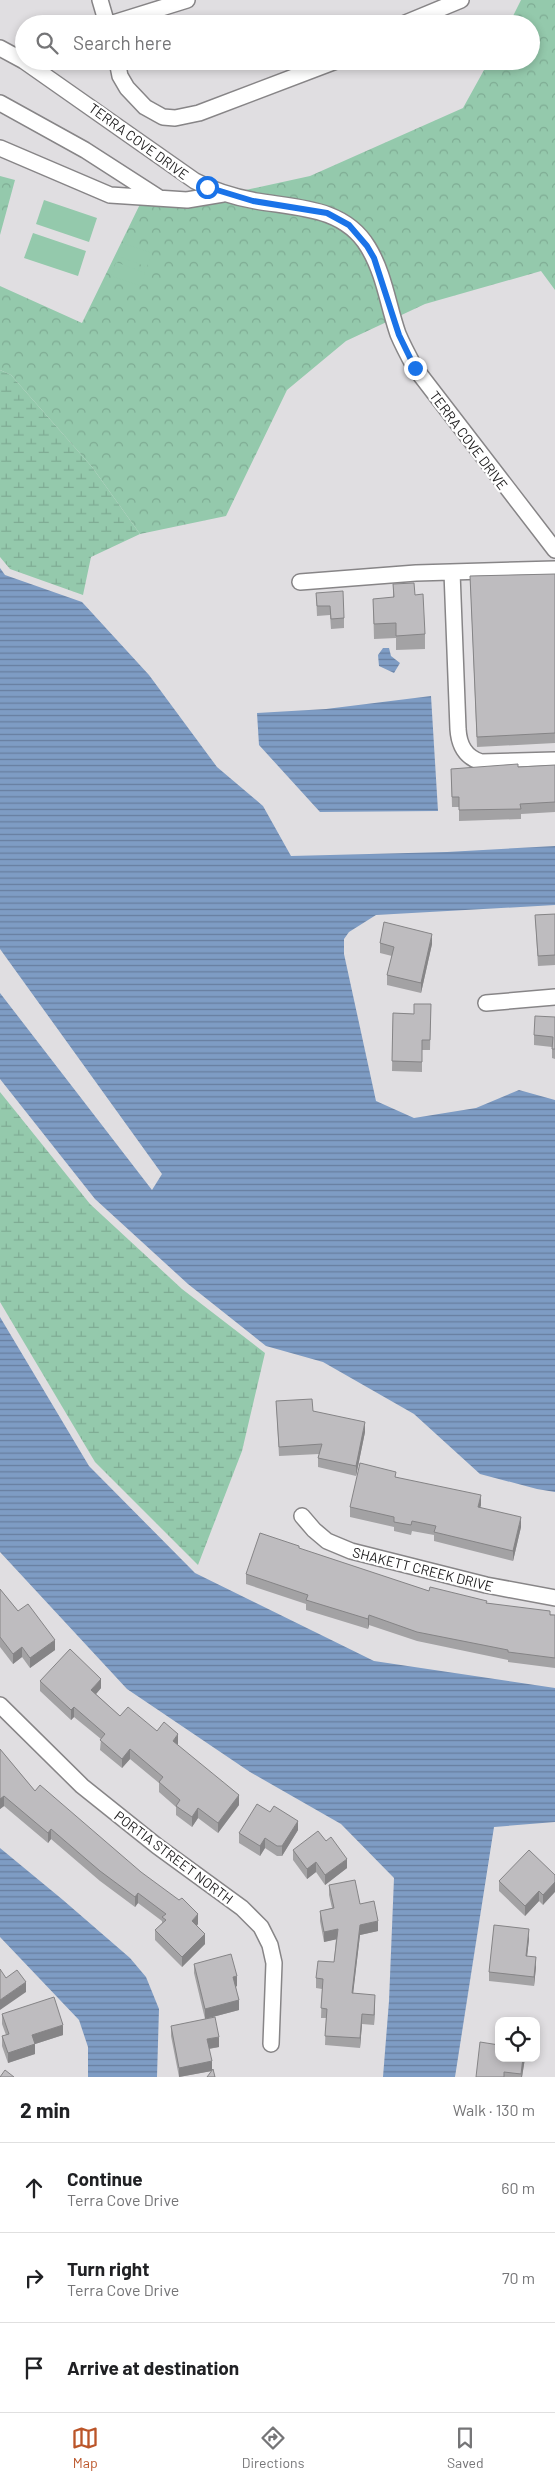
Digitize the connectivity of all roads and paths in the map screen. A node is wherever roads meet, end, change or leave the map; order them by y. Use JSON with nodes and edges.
{"nodes":[{"id":1,"x":100,"y":0,"type":"edge"},
{"id":2,"x":187,"y":0,"type":"edge"},
{"id":3,"x":461,"y":0,"type":"edge"},
{"id":4,"x":106,"y":15,"type":"edge"},
{"id":5,"x":138,"y":15,"type":"edge"},
{"id":6,"x":425,"y":15,"type":"edge"},
{"id":7,"x":0,"y":48,"type":"edge"},
{"id":8,"x":15,"y":56,"type":"edge"},
{"id":9,"x":38,"y":70,"type":"edge"},
{"id":10,"x":118,"y":70,"type":"edge"},
{"id":11,"x":318,"y":70,"type":"edge"},
{"id":12,"x":0,"y":103,"type":"edge"},
{"id":13,"x":0,"y":148,"type":"edge"},
{"id":14,"x":224,"y":194,"type":"junction"},
{"id":15,"x":160,"y":198,"type":"junction"},
{"id":16,"x":555,"y":550,"type":"edge"},
{"id":17,"x":555,"y":569,"type":"edge"},
{"id":18,"x":452,"y":572,"type":"junction"},
{"id":19,"x":300,"y":582,"type":"dead end"},
{"id":20,"x":555,"y":760,"type":"edge"},
{"id":21,"x":555,"y":997,"type":"edge"},
{"id":22,"x":486,"y":1003,"type":"dead end"},
{"id":23,"x":302,"y":1516,"type":"dead end"},
{"id":24,"x":555,"y":1598,"type":"edge"},
{"id":25,"x":0,"y":1705,"type":"edge"},
{"id":26,"x":271,"y":2044,"type":"dead end"}],
"edges":[{"from":1,"to":4,"type":"street"},
{"from":2,"to":5,"type":"street"},
{"from":3,"to":6,"type":"street"},
{"from":7,"to":8,"type":"street","name":"TERRA COVE DRIVE"},
{"from":9,"to":14,"type":"street","name":"TERRA COVE DRIVE"},
{"from":10,"to":11,"type":"street"},
{"from":12,"to":15,"type":"street"},
{"from":13,"to":15,"type":"street"},
{"from":14,"to":15,"type":"street"},
{"from":14,"to":16,"type":"street","name":"TERRA COVE DRIVE"},
{"from":17,"to":18,"type":"street"},
{"from":18,"to":19,"type":"street"},
{"from":18,"to":20,"type":"street"},
{"from":21,"to":22,"type":"street"},
{"from":23,"to":24,"type":"street","name":"SHAKETT CREEK DRIVE"},
{"from":25,"to":26,"type":"street","name":"PORTIA STREET NORTH"}]}
